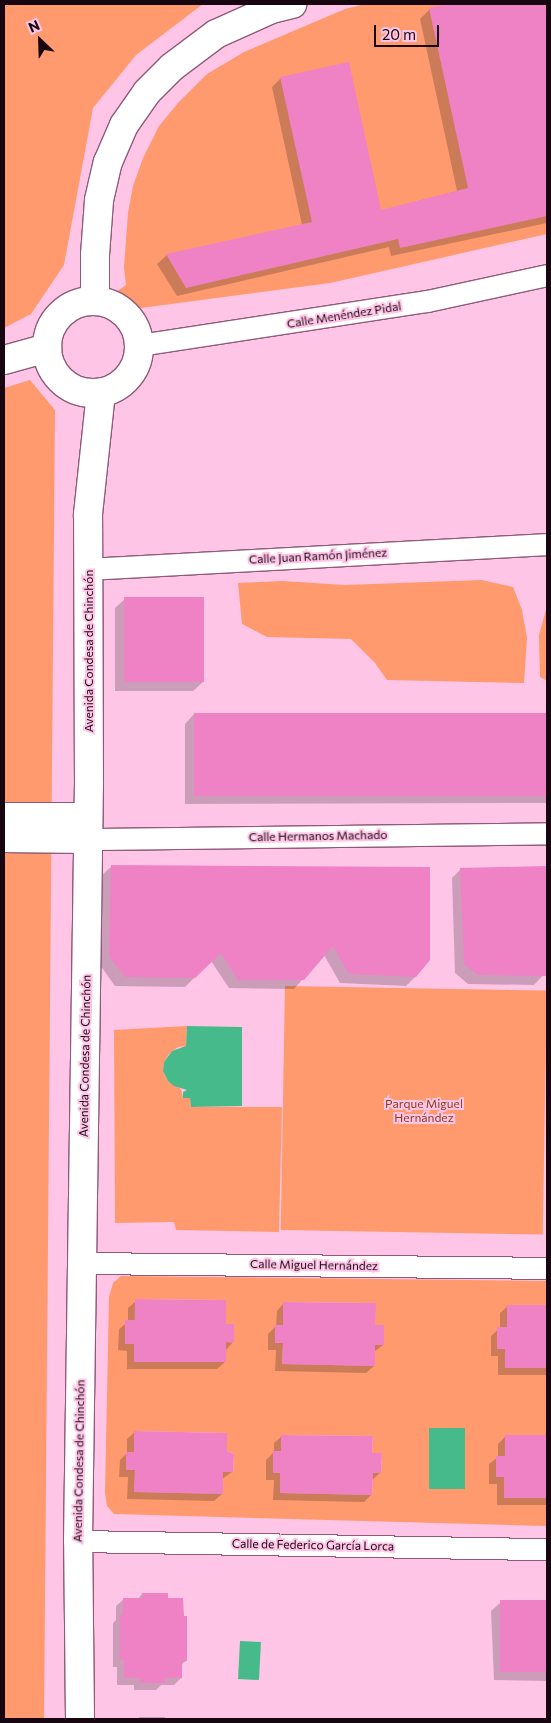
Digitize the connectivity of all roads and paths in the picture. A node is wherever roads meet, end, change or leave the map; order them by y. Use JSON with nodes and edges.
{"nodes":[{"id":1,"x":292,"y":4,"type":"edge"},
{"id":2,"x":547,"y":275,"type":"edge"},
{"id":3,"x":95,"y":302,"type":"junction"},
{"id":4,"x":139,"y":345,"type":"junction"},
{"id":5,"x":47,"y":348,"type":"junction"},
{"id":6,"x":4,"y":360,"type":"edge"},
{"id":7,"x":101,"y":392,"type":"junction"},
{"id":8,"x":547,"y":544,"type":"edge"},
{"id":9,"x":88,"y":569,"type":"junction"},
{"id":10,"x":4,"y":817,"type":"edge"},
{"id":11,"x":88,"y":828,"type":"junction"},
{"id":12,"x":547,"y":833,"type":"edge"},
{"id":13,"x":4,"y":838,"type":"edge"},
{"id":14,"x":81,"y":1264,"type":"junction"},
{"id":15,"x":547,"y":1268,"type":"edge"},
{"id":16,"x":78,"y":1541,"type":"junction"},
{"id":17,"x":547,"y":1549,"type":"edge"},
{"id":18,"x":80,"y":1719,"type":"edge"}],
"edges":[{"from":1,"to":3,"type":"street"},
{"from":2,"to":4,"type":"street","name":"Calle Menéndez Pidal"},
{"from":3,"to":4,"type":"street"},
{"from":3,"to":5,"type":"street"},
{"from":4,"to":7,"type":"street"},
{"from":5,"to":6,"type":"street"},
{"from":5,"to":7,"type":"street"},
{"from":7,"to":9,"type":"street","name":"Avenida Condesa de Chinchón"},
{"from":8,"to":9,"type":"street","name":"Calle Juan Ramón Jiménez"},
{"from":9,"to":11,"type":"street","name":"Avenida Condesa de Chinchón"},
{"from":10,"to":11,"type":"street"},
{"from":11,"to":12,"type":"street","name":"Calle Hermanos Machado"},
{"from":11,"to":13,"type":"street"},
{"from":11,"to":14,"type":"street","name":"Avenida Condesa de Chinchón"},
{"from":14,"to":15,"type":"street","name":"Calle Miguel Hernández"},
{"from":14,"to":16,"type":"street","name":"Avenida Condesa de Chinchón"},
{"from":16,"to":17,"type":"street","name":"Calle de Federico García Lorca"},
{"from":16,"to":18,"type":"street","name":"Avenida Condesa de Chinchón"}]}
